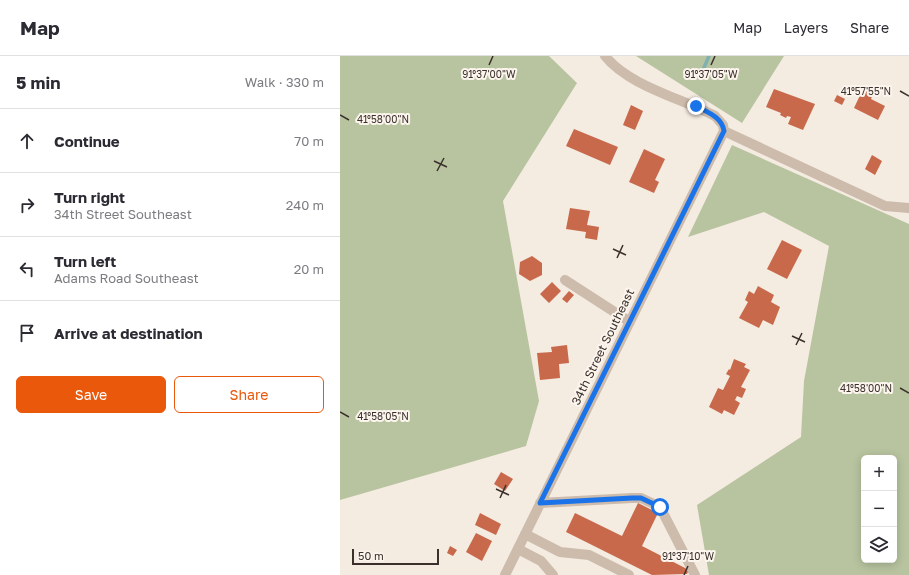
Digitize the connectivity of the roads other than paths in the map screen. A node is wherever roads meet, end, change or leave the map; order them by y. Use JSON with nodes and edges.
{"nodes":[{"id":1,"x":605,"y":56,"type":"edge"},
{"id":2,"x":724,"y":131,"type":"junction"},
{"id":3,"x":909,"y":208,"type":"edge"},
{"id":4,"x":565,"y":280,"type":"dead end"},
{"id":5,"x":630,"y":322,"type":"junction"},
{"id":6,"x":540,"y":503,"type":"junction"},
{"id":7,"x":525,"y":534,"type":"junction"},
{"id":8,"x":518,"y":549,"type":"junction"},
{"id":9,"x":505,"y":575,"type":"edge"},
{"id":10,"x":553,"y":575,"type":"edge"},
{"id":11,"x":629,"y":575,"type":"edge"},
{"id":12,"x":695,"y":575,"type":"edge"}],
"edges":[{"from":1,"to":2,"type":"street"},
{"from":2,"to":3,"type":"street"},
{"from":2,"to":5,"type":"street","name":"34th Street Southeast"},
{"from":4,"to":5,"type":"street"},
{"from":5,"to":6,"type":"street","name":"34th Street Southeast"},
{"from":6,"to":7,"type":"street","name":"34th Street Southeast"},
{"from":6,"to":12,"type":"street"},
{"from":7,"to":8,"type":"street","name":"34th Street Southeast"},
{"from":7,"to":11,"type":"street"},
{"from":8,"to":9,"type":"street","name":"34th Street Southeast"},
{"from":8,"to":10,"type":"street"}]}
